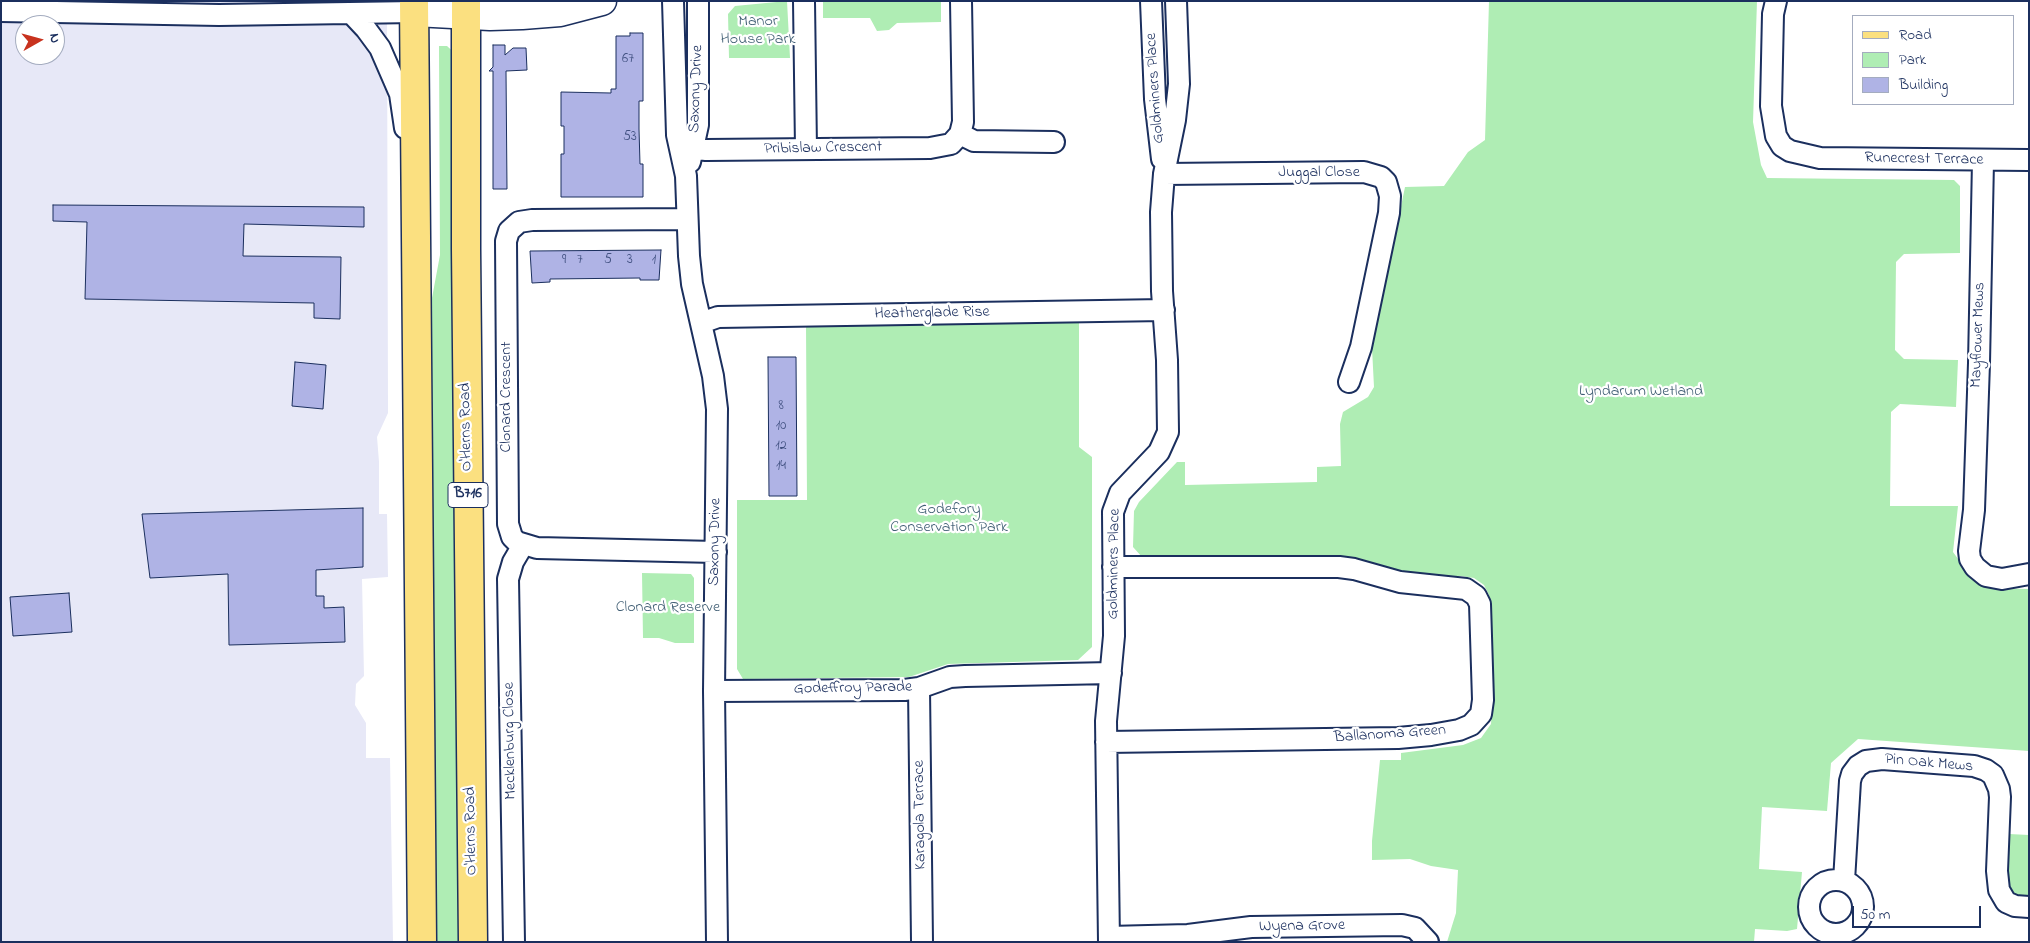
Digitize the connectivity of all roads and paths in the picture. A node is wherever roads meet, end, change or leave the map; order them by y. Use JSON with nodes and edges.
{"nodes":[{"id":1,"x":232,"y":1,"type":"edge"},
{"id":2,"x":602,"y":1,"type":"edge"},
{"id":3,"x":674,"y":1,"type":"edge"},
{"id":4,"x":698,"y":1,"type":"edge"},
{"id":5,"x":804,"y":1,"type":"edge"},
{"id":6,"x":961,"y":1,"type":"edge"},
{"id":7,"x":1152,"y":1,"type":"edge"},
{"id":8,"x":1176,"y":1,"type":"edge"},
{"id":9,"x":1773,"y":5,"type":"edge"},
{"id":10,"x":414,"y":6,"type":"edge"},
{"id":11,"x":466,"y":8,"type":"edge"},
{"id":12,"x":1,"y":11,"type":"edge"},
{"id":13,"x":166,"y":14,"type":"junction"},
{"id":14,"x":350,"y":14,"type":"junction"},
{"id":15,"x":522,"y":15,"type":"junction"},
{"id":16,"x":466,"y":48,"type":"junction"},
{"id":17,"x":960,"y":134,"type":"junction"},
{"id":18,"x":1054,"y":142,"type":"dead end"},
{"id":19,"x":687,"y":148,"type":"junction"},
{"id":20,"x":806,"y":150,"type":"junction"},
{"id":21,"x":2029,"y":160,"type":"edge"},
{"id":22,"x":1983,"y":161,"type":"junction"},
{"id":23,"x":1164,"y":174,"type":"junction"},
{"id":24,"x":415,"y":209,"type":"junction"},
{"id":25,"x":686,"y":219,"type":"junction"},
{"id":26,"x":1164,"y":310,"type":"junction"},
{"id":27,"x":701,"y":322,"type":"junction"},
{"id":28,"x":1349,"y":382,"type":"dead end"},
{"id":29,"x":523,"y":545,"type":"junction"},
{"id":30,"x":716,"y":552,"type":"junction"},
{"id":31,"x":1113,"y":567,"type":"junction"},
{"id":32,"x":2029,"y":573,"type":"edge"},
{"id":33,"x":1111,"y":674,"type":"junction"},
{"id":34,"x":919,"y":688,"type":"junction"},
{"id":35,"x":714,"y":692,"type":"junction"},
{"id":36,"x":1106,"y":742,"type":"junction"},
{"id":37,"x":1844,"y":881,"type":"dead end"},
{"id":38,"x":2029,"y":907,"type":"edge"},
{"id":39,"x":1222,"y":936,"type":"edge"},
{"id":40,"x":1109,"y":939,"type":"edge"},
{"id":41,"x":422,"y":942,"type":"edge"},
{"id":42,"x":473,"y":942,"type":"edge"},
{"id":43,"x":514,"y":942,"type":"edge"},
{"id":44,"x":717,"y":942,"type":"edge"},
{"id":45,"x":922,"y":942,"type":"edge"},
{"id":46,"x":1428,"y":942,"type":"edge"}],
"edges":[{"from":1,"to":13,"type":"street"},
{"from":2,"to":15,"type":"street"},
{"from":3,"to":19,"type":"street","name":"Saxony Drive"},
{"from":4,"to":19,"type":"street","name":"Saxony Drive"},
{"from":5,"to":20,"type":"street"},
{"from":6,"to":17,"type":"street"},
{"from":7,"to":23,"type":"street","name":"Goldminers Place"},
{"from":8,"to":23,"type":"street","name":"Goldminers Place"},
{"from":9,"to":22,"type":"street","name":"Runecrest Terrace"},
{"from":10,"to":11,"type":"street"},
{"from":10,"to":14,"type":"street"},
{"from":10,"to":24,"type":"main road"},
{"from":11,"to":15,"type":"street"},
{"from":11,"to":16,"type":"main road","name":"O'Herns Road","number":"B716"},
{"from":12,"to":13,"type":"street"},
{"from":13,"to":14,"type":"street"},
{"from":14,"to":24,"type":"street"},
{"from":15,"to":16,"type":"street"},
{"from":16,"to":42,"type":"main road","name":"O'Herns Road","number":"B716"},
{"from":17,"to":18,"type":"street"},
{"from":17,"to":20,"type":"street","name":"Pribislaw Crescent"},
{"from":19,"to":20,"type":"street","name":"Pribislaw Crescent"},
{"from":19,"to":25,"type":"street","name":"Saxony Drive"},
{"from":21,"to":22,"type":"street","name":"Runecrest Terrace"},
{"from":22,"to":32,"type":"street","name":"Mayflower Mews"},
{"from":23,"to":26,"type":"street","name":"Goldminers Place"},
{"from":23,"to":28,"type":"street","name":"Juggal Close"},
{"from":24,"to":41,"type":"main road"},
{"from":25,"to":27,"type":"street","name":"Saxony Drive"},
{"from":25,"to":29,"type":"street","name":"Clonard Crescent"},
{"from":26,"to":27,"type":"street","name":"Heatherglade Rise"},
{"from":26,"to":31,"type":"street","name":"Goldminers Place"},
{"from":27,"to":30,"type":"street","name":"Saxony Drive"},
{"from":29,"to":30,"type":"street"},
{"from":29,"to":43,"type":"street","name":"Mecklenburg Close"},
{"from":30,"to":35,"type":"street","name":"Saxony Drive"},
{"from":31,"to":33,"type":"street","name":"Goldminers Place"},
{"from":31,"to":36,"type":"street","name":"Ballanoma Green"},
{"from":33,"to":34,"type":"street","name":"Godeffroy Parade"},
{"from":33,"to":36,"type":"street","name":"Goldminers Place"},
{"from":34,"to":35,"type":"street","name":"Godeffroy Parade"},
{"from":34,"to":45,"type":"street","name":"Karagola Terrace"},
{"from":35,"to":44,"type":"street","name":"Saxony Drive"},
{"from":36,"to":40,"type":"street","name":"Goldminers Place"},
{"from":37,"to":38,"type":"street","name":"Pin Oak Mews"},
{"from":39,"to":40,"type":"street","name":"Wyena Grove"},
{"from":39,"to":46,"type":"street","name":"Wyena Grove"}]}
